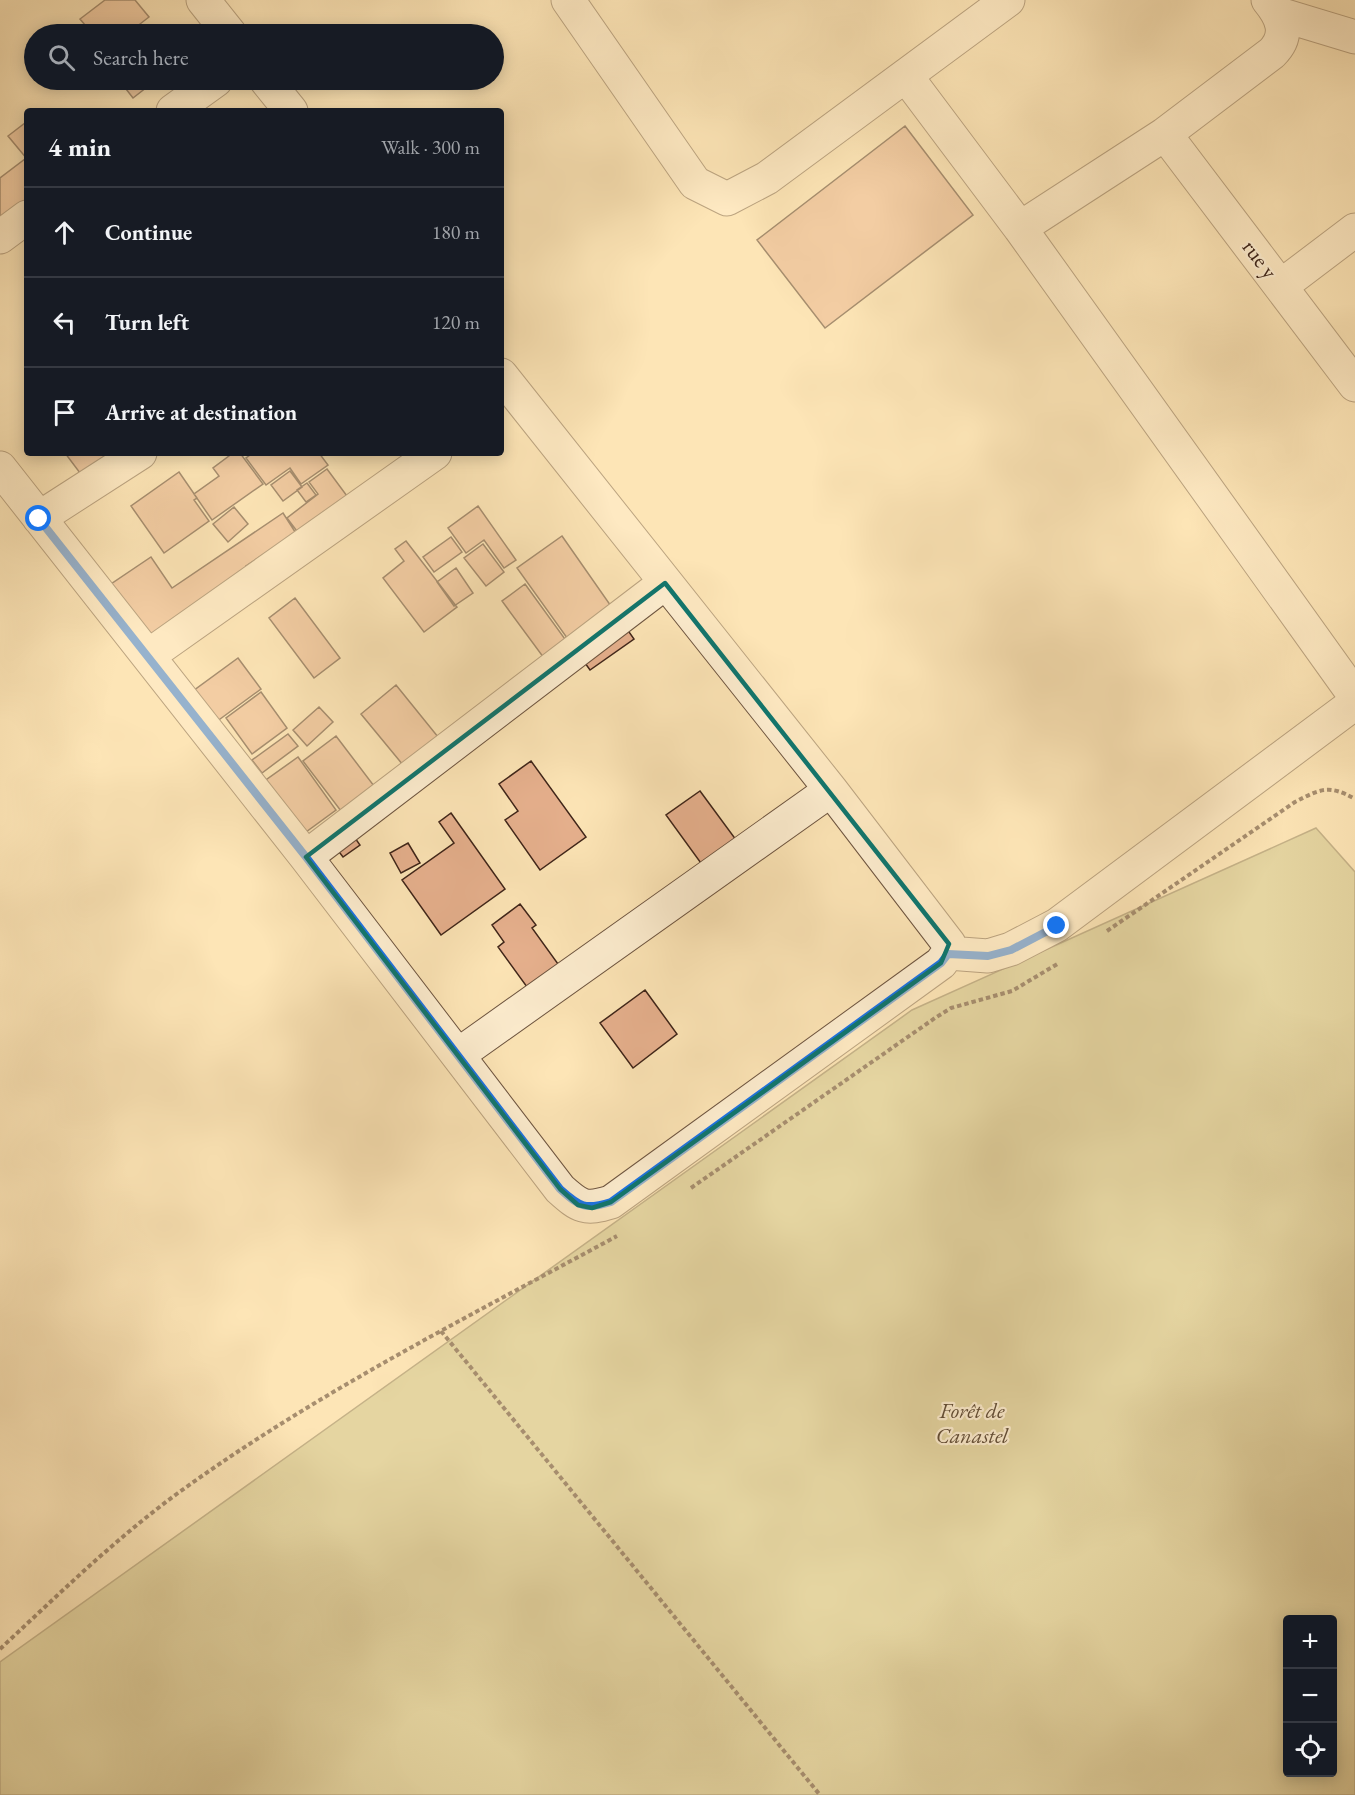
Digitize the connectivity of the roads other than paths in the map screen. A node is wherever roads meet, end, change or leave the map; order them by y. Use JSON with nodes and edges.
{"nodes":[{"id":1,"x":203,"y":0,"type":"edge"},
{"id":2,"x":568,"y":0,"type":"edge"},
{"id":3,"x":1008,"y":0,"type":"edge"},
{"id":4,"x":1274,"y":7,"type":"edge"},
{"id":5,"x":222,"y":24,"type":"edge"},
{"id":6,"x":1355,"y":37,"type":"edge"},
{"id":7,"x":906,"y":76,"type":"junction"},
{"id":8,"x":202,"y":90,"type":"edge"},
{"id":9,"x":274,"y":90,"type":"edge"},
{"id":10,"x":177,"y":108,"type":"edge"},
{"id":11,"x":289,"y":108,"type":"edge"},
{"id":12,"x":1165,"y":134,"type":"junction"},
{"id":13,"x":24,"y":219,"type":"edge"},
{"id":14,"x":1020,"y":228,"type":"junction"},
{"id":15,"x":1355,"y":230,"type":"edge"},
{"id":16,"x":0,"y":237,"type":"edge"},
{"id":17,"x":1281,"y":286,"type":"junction"},
{"id":18,"x":1355,"y":385,"type":"edge"},
{"id":19,"x":506,"y":392,"type":"edge"},
{"id":20,"x":135,"y":456,"type":"edge"},
{"id":21,"x":431,"y":456,"type":"edge"},
{"id":22,"x":0,"y":468,"type":"edge"},
{"id":23,"x":39,"y":519,"type":"junction"},
{"id":24,"x":665,"y":583,"type":"junction"},
{"id":25,"x":148,"y":656,"type":"junction"},
{"id":26,"x":1355,"y":696,"type":"edge"},
{"id":27,"x":1355,"y":703,"type":"edge"},
{"id":28,"x":831,"y":790,"type":"junction"},
{"id":29,"x":306,"y":857,"type":"junction"},
{"id":30,"x":948,"y":954,"type":"junction"},
{"id":31,"x":458,"y":1055,"type":"junction"}],
"edges":[{"from":1,"to":5,"type":"street"},
{"from":2,"to":7,"type":"street"},
{"from":3,"to":7,"type":"street"},
{"from":4,"to":6,"type":"street"},
{"from":4,"to":12,"type":"street"},
{"from":7,"to":14,"type":"street"},
{"from":8,"to":10,"type":"street"},
{"from":9,"to":11,"type":"street"},
{"from":12,"to":14,"type":"street"},
{"from":12,"to":17,"type":"street","name":"rue y"},
{"from":13,"to":16,"type":"street"},
{"from":14,"to":26,"type":"street"},
{"from":15,"to":17,"type":"street"},
{"from":17,"to":18,"type":"street","name":"rue y"},
{"from":19,"to":24,"type":"street"},
{"from":20,"to":23,"type":"street"},
{"from":21,"to":25,"type":"street"},
{"from":22,"to":23,"type":"street"},
{"from":23,"to":25,"type":"street"},
{"from":24,"to":28,"type":"street"},
{"from":24,"to":29,"type":"street"},
{"from":25,"to":29,"type":"street"},
{"from":27,"to":30,"type":"street"},
{"from":28,"to":30,"type":"street"},
{"from":28,"to":31,"type":"street"},
{"from":29,"to":31,"type":"street"},
{"from":30,"to":31,"type":"street"}]}
